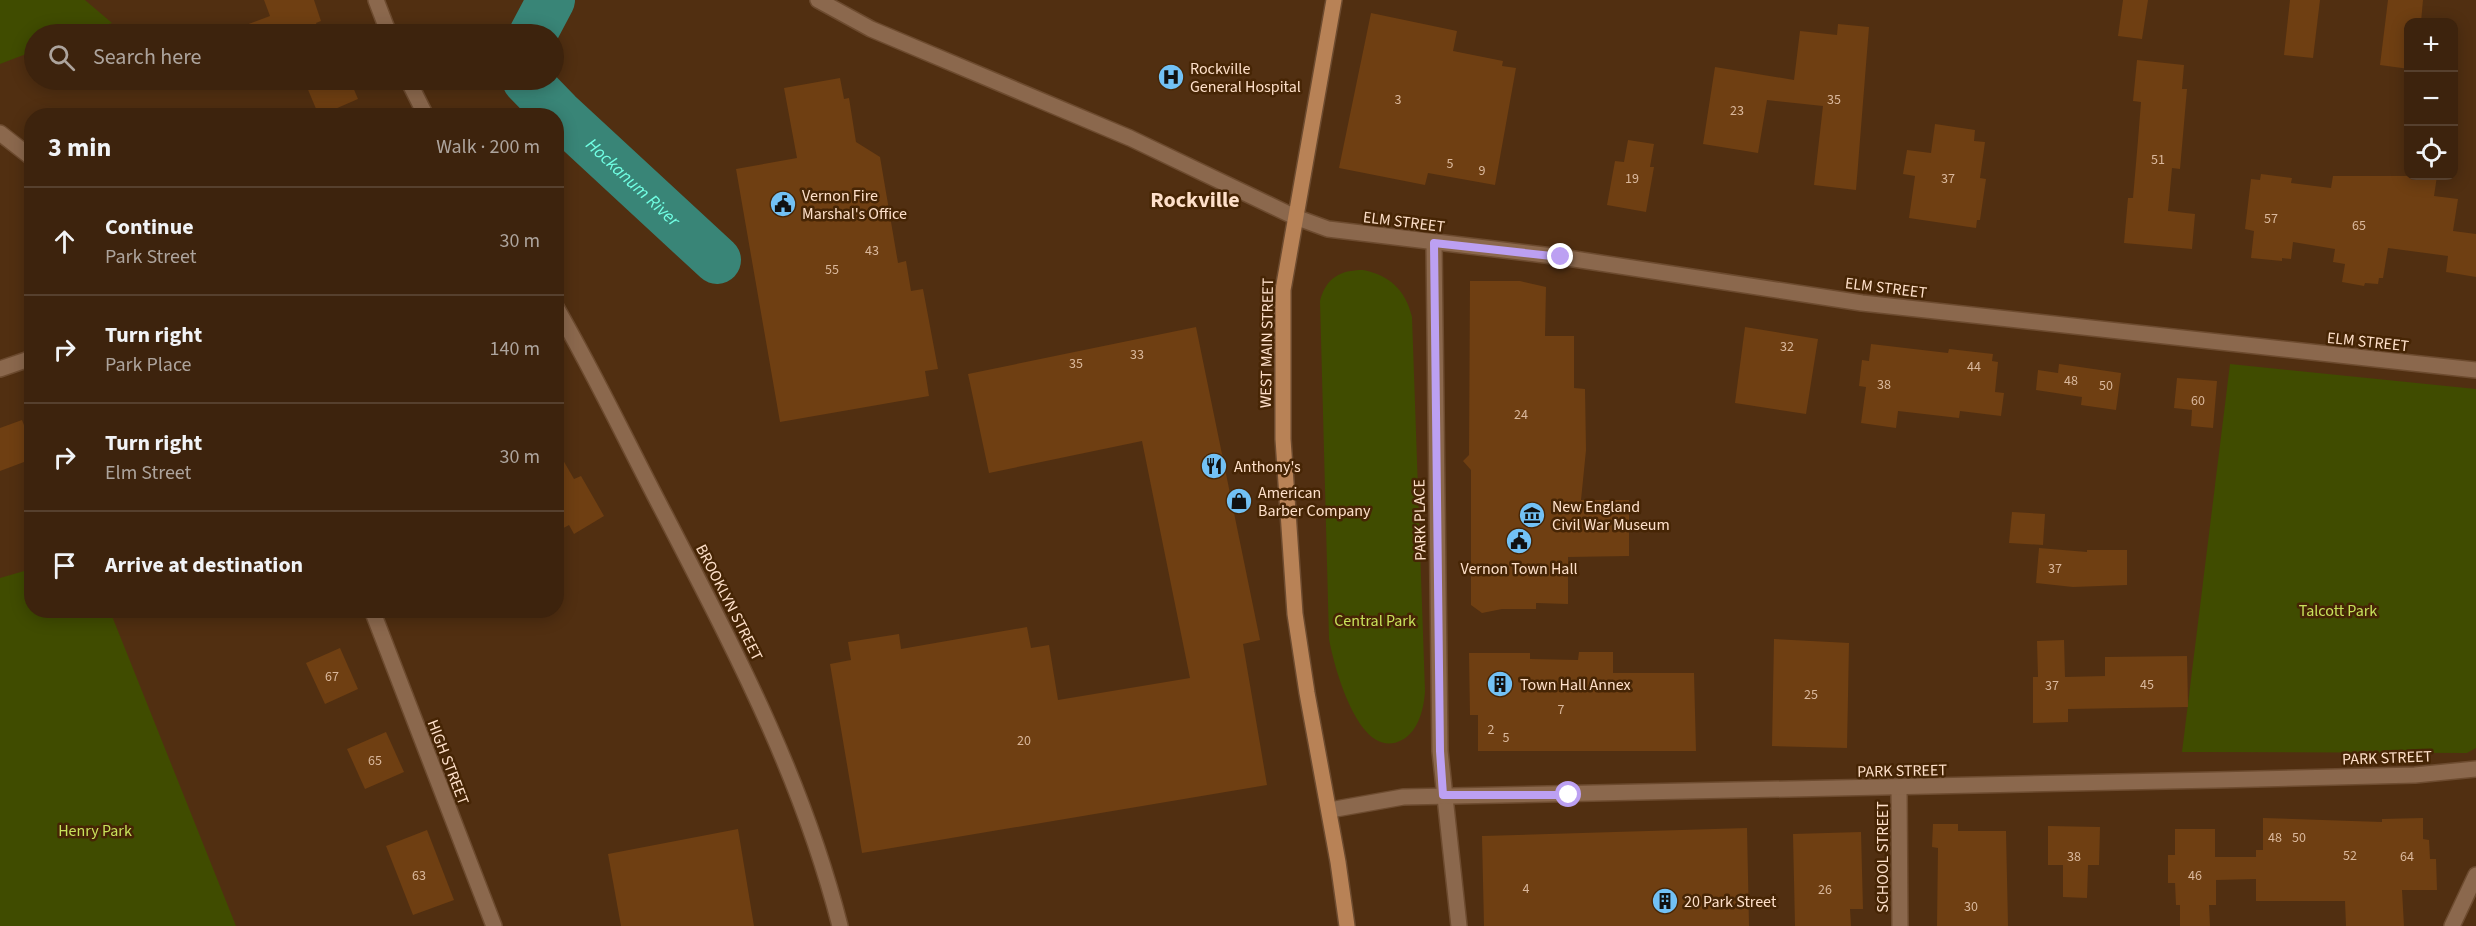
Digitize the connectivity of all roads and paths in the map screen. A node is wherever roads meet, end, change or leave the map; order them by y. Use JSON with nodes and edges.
{"nodes":[{"id":1,"x":376,"y":0,"type":"edge"},
{"id":2,"x":818,"y":0,"type":"edge"},
{"id":3,"x":1334,"y":0,"type":"edge"},
{"id":4,"x":384,"y":24,"type":"edge"},
{"id":5,"x":413,"y":90,"type":"edge"},
{"id":6,"x":422,"y":108,"type":"edge"},
{"id":7,"x":0,"y":133,"type":"edge"},
{"id":8,"x":24,"y":152,"type":"edge"},
{"id":9,"x":1295,"y":217,"type":"junction"},
{"id":10,"x":1434,"y":243,"type":"junction"},
{"id":11,"x":564,"y":321,"type":"edge"},
{"id":12,"x":24,"y":361,"type":"edge"},
{"id":13,"x":0,"y":369,"type":"edge"},
{"id":14,"x":2476,"y":370,"type":"edge"},
{"id":15,"x":375,"y":618,"type":"edge"},
{"id":16,"x":2476,"y":769,"type":"edge"},
{"id":17,"x":1899,"y":788,"type":"junction"},
{"id":18,"x":1443,"y":795,"type":"junction"},
{"id":19,"x":1330,"y":810,"type":"junction"},
{"id":20,"x":2476,"y":875,"type":"edge"},
{"id":21,"x":494,"y":926,"type":"edge"},
{"id":22,"x":840,"y":926,"type":"edge"},
{"id":23,"x":1347,"y":926,"type":"edge"},
{"id":24,"x":1459,"y":926,"type":"edge"},
{"id":25,"x":1900,"y":926,"type":"edge"},
{"id":26,"x":2452,"y":926,"type":"edge"}],
"edges":[{"from":1,"to":4,"type":"street"},
{"from":2,"to":9,"type":"street"},
{"from":3,"to":9,"type":"main road","name":"WEST MAIN STREET"},
{"from":5,"to":6,"type":"street"},
{"from":7,"to":8,"type":"street"},
{"from":9,"to":10,"type":"street","name":"ELM STREET"},
{"from":9,"to":19,"type":"main road","name":"WEST MAIN STREET"},
{"from":10,"to":14,"type":"street","name":"ELM STREET"},
{"from":10,"to":18,"type":"street","name":"PARK PLACE"},
{"from":11,"to":22,"type":"street","name":"BROOKLYN STREET"},
{"from":12,"to":13,"type":"street"},
{"from":15,"to":21,"type":"street","name":"HIGH STREET"},
{"from":16,"to":17,"type":"street","name":"PARK STREET"},
{"from":17,"to":18,"type":"street","name":"PARK STREET"},
{"from":17,"to":25,"type":"street","name":"SCHOOL STREET"},
{"from":18,"to":19,"type":"street","name":"PARK STREET"},
{"from":18,"to":24,"type":"street","name":"PARK PLACE"},
{"from":19,"to":23,"type":"main road","name":"WEST MAIN STREET"},
{"from":20,"to":26,"type":"street"}]}
